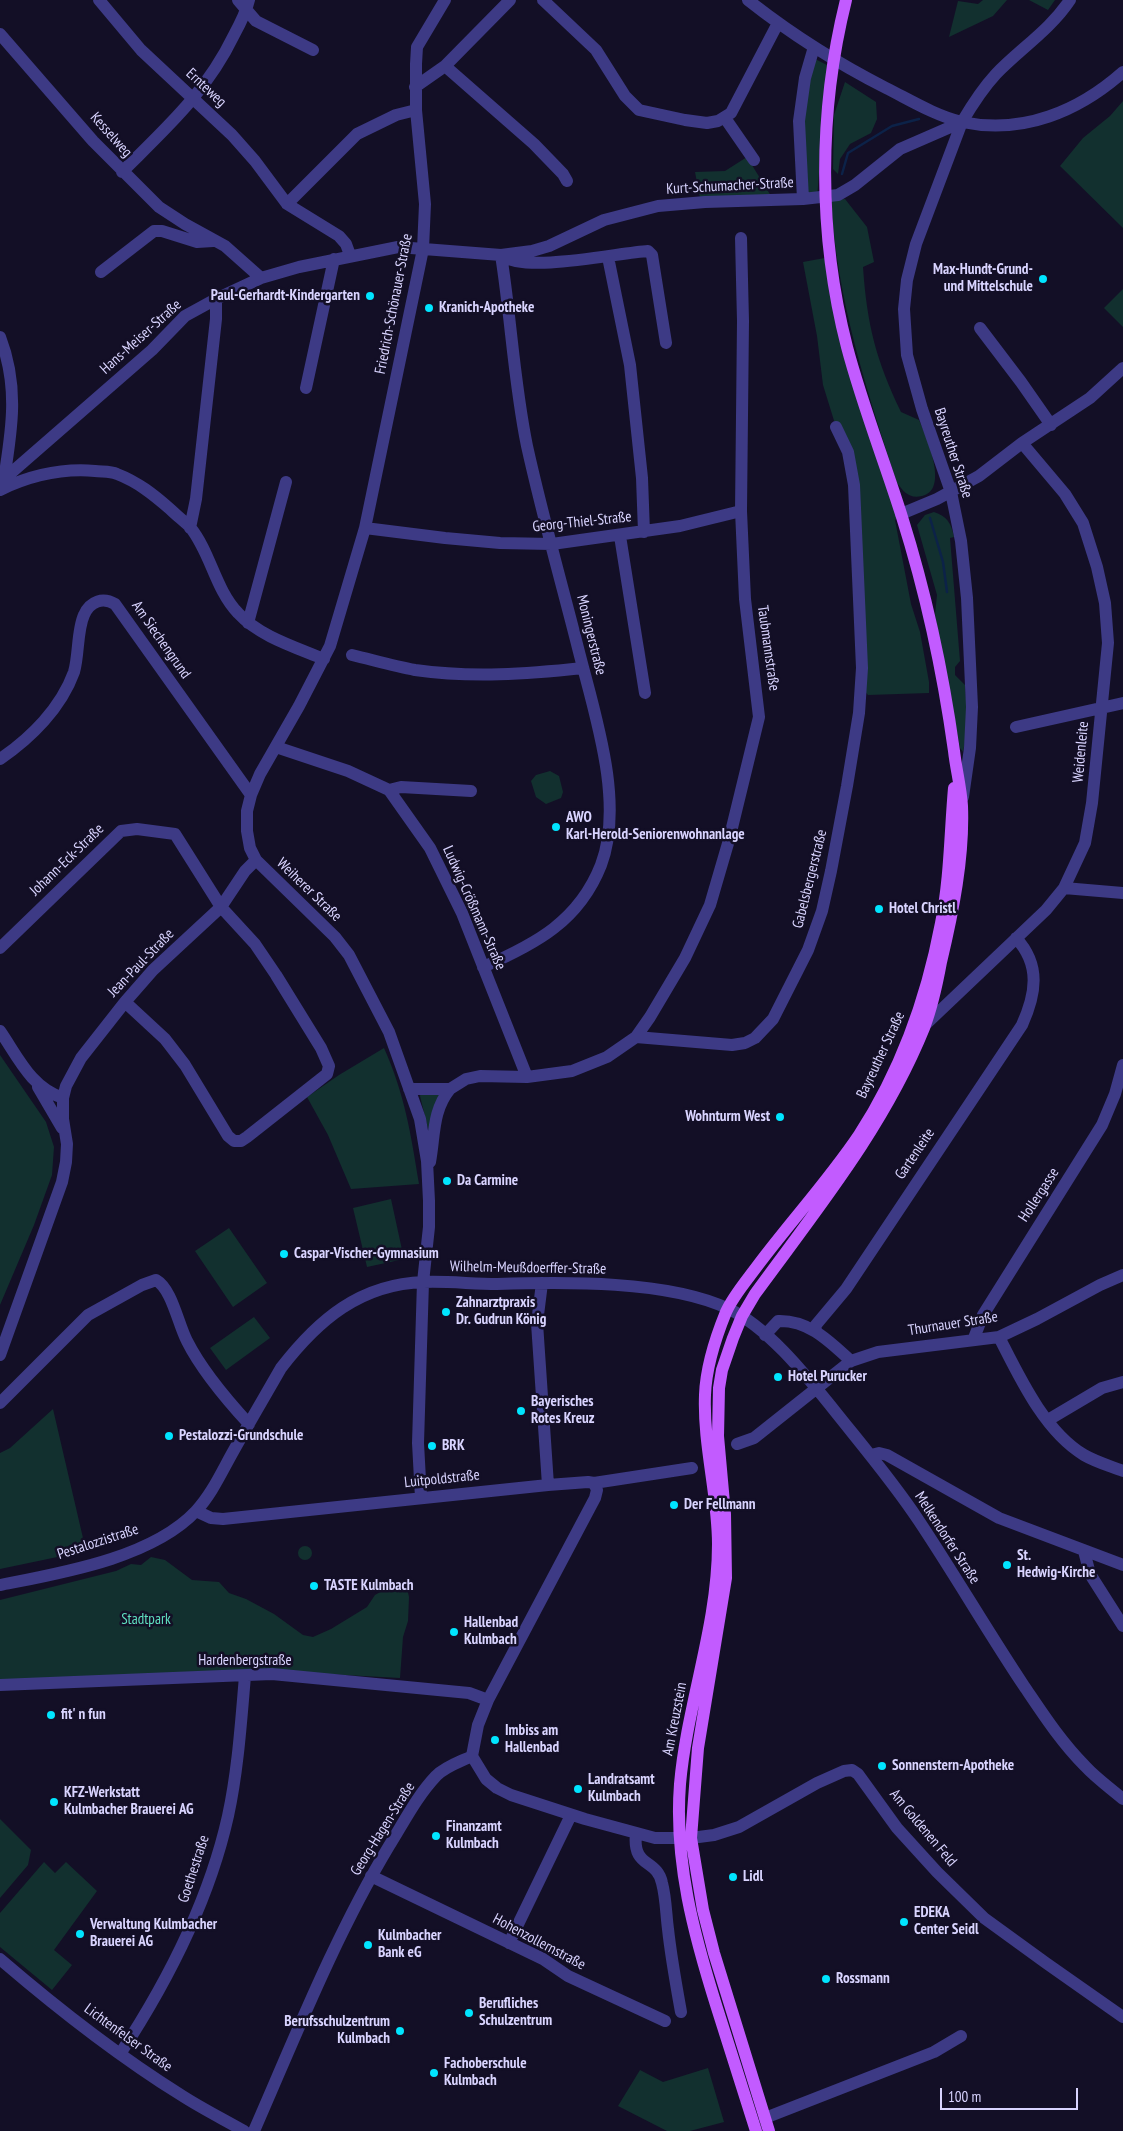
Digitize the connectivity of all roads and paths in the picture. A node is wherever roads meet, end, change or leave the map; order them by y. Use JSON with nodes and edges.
{"nodes":[{"id":1,"x":99,"y":0,"type":"edge"},
{"id":2,"x":238,"y":0,"type":"edge"},
{"id":3,"x":445,"y":0,"type":"edge"},
{"id":4,"x":510,"y":0,"type":"edge"},
{"id":5,"x":543,"y":0,"type":"edge"},
{"id":6,"x":748,"y":0,"type":"edge"},
{"id":7,"x":846,"y":0,"type":"edge"},
{"id":8,"x":1070,"y":0,"type":"edge"},
{"id":9,"x":248,"y":5,"type":"edge"},
{"id":10,"x":778,"y":23,"type":"junction"},
{"id":11,"x":0,"y":34,"type":"edge"},
{"id":12,"x":814,"y":47,"type":"junction"},
{"id":13,"x":314,"y":50,"type":"dead end"},
{"id":14,"x":445,"y":66,"type":"junction"},
{"id":15,"x":1121,"y":73,"type":"edge"},
{"id":16,"x":415,"y":87,"type":"junction"},
{"id":17,"x":194,"y":99,"type":"junction"},
{"id":18,"x":416,"y":110,"type":"junction"},
{"id":19,"x":725,"y":118,"type":"junction"},
{"id":20,"x":962,"y":122,"type":"junction"},
{"id":21,"x":754,"y":160,"type":"dead end"},
{"id":22,"x":122,"y":172,"type":"junction"},
{"id":23,"x":567,"y":181,"type":"dead end"},
{"id":24,"x":803,"y":199,"type":"junction"},
{"id":25,"x":287,"y":204,"type":"junction"},
{"id":26,"x":741,"y":238,"type":"dead end"},
{"id":27,"x":213,"y":241,"type":"junction"},
{"id":28,"x":424,"y":249,"type":"junction"},
{"id":29,"x":501,"y":255,"type":"junction"},
{"id":30,"x":350,"y":256,"type":"junction"},
{"id":31,"x":608,"y":257,"type":"junction"},
{"id":32,"x":334,"y":260,"type":"junction"},
{"id":33,"x":101,"y":272,"type":"dead end"},
{"id":34,"x":261,"y":278,"type":"junction"},
{"id":35,"x":216,"y":299,"type":"junction"},
{"id":36,"x":980,"y":328,"type":"dead end"},
{"id":37,"x":0,"y":337,"type":"edge"},
{"id":38,"x":666,"y":343,"type":"dead end"},
{"id":39,"x":4,"y":363,"type":"edge"},
{"id":40,"x":1123,"y":368,"type":"edge"},
{"id":41,"x":306,"y":388,"type":"dead end"},
{"id":42,"x":1051,"y":425,"type":"junction"},
{"id":43,"x":836,"y":427,"type":"dead end"},
{"id":44,"x":1022,"y":443,"type":"junction"},
{"id":45,"x":286,"y":482,"type":"dead end"},
{"id":46,"x":1,"y":486,"type":"edge"},
{"id":47,"x":951,"y":492,"type":"junction"},
{"id":48,"x":741,"y":511,"type":"junction"},
{"id":49,"x":901,"y":514,"type":"junction"},
{"id":50,"x":190,"y":528,"type":"junction"},
{"id":51,"x":364,"y":528,"type":"junction"},
{"id":52,"x":644,"y":532,"type":"junction"},
{"id":53,"x":620,"y":536,"type":"junction"},
{"id":54,"x":552,"y":544,"type":"junction"},
{"id":55,"x":248,"y":623,"type":"junction"},
{"id":56,"x":352,"y":655,"type":"dead end"},
{"id":57,"x":324,"y":659,"type":"junction"},
{"id":58,"x":583,"y":668,"type":"junction"},
{"id":59,"x":645,"y":693,"type":"dead end"},
{"id":60,"x":1123,"y":704,"type":"edge"},
{"id":61,"x":1101,"y":707,"type":"junction"},
{"id":62,"x":1016,"y":727,"type":"dead end"},
{"id":63,"x":276,"y":747,"type":"junction"},
{"id":64,"x":0,"y":759,"type":"edge"},
{"id":65,"x":956,"y":771,"type":"junction"},
{"id":66,"x":390,"y":790,"type":"junction"},
{"id":67,"x":471,"y":791,"type":"dead end"},
{"id":68,"x":251,"y":795,"type":"junction"},
{"id":69,"x":962,"y":804,"type":"junction"},
{"id":70,"x":256,"y":860,"type":"junction"},
{"id":71,"x":1064,"y":888,"type":"junction"},
{"id":72,"x":1123,"y":893,"type":"edge"},
{"id":73,"x":220,"y":907,"type":"junction"},
{"id":74,"x":1016,"y":938,"type":"junction"},
{"id":75,"x":0,"y":948,"type":"edge"},
{"id":76,"x":483,"y":967,"type":"junction"},
{"id":77,"x":125,"y":1002,"type":"junction"},
{"id":78,"x":925,"y":1025,"type":"junction"},
{"id":79,"x":0,"y":1031,"type":"edge"},
{"id":80,"x":636,"y":1037,"type":"junction"},
{"id":81,"x":1123,"y":1065,"type":"edge"},
{"id":82,"x":527,"y":1077,"type":"junction"},
{"id":83,"x":36,"y":1083,"type":"junction"},
{"id":84,"x":409,"y":1089,"type":"junction"},
{"id":85,"x":450,"y":1089,"type":"junction"},
{"id":86,"x":62,"y":1098,"type":"junction"},
{"id":87,"x":66,"y":1136,"type":"junction"},
{"id":88,"x":427,"y":1175,"type":"junction"},
{"id":89,"x":1123,"y":1275,"type":"edge"},
{"id":90,"x":423,"y":1282,"type":"junction"},
{"id":91,"x":542,"y":1283,"type":"junction"},
{"id":92,"x":728,"y":1308,"type":"junction"},
{"id":93,"x":742,"y":1316,"type":"junction"},
{"id":94,"x":816,"y":1330,"type":"junction"},
{"id":95,"x":765,"y":1335,"type":"junction"},
{"id":96,"x":998,"y":1337,"type":"junction"},
{"id":97,"x":974,"y":1338,"type":"junction"},
{"id":98,"x":0,"y":1355,"type":"edge"},
{"id":99,"x":851,"y":1361,"type":"junction"},
{"id":100,"x":1123,"y":1382,"type":"edge"},
{"id":101,"x":817,"y":1389,"type":"junction"},
{"id":102,"x":0,"y":1403,"type":"edge"},
{"id":103,"x":1048,"y":1420,"type":"junction"},
{"id":104,"x":249,"y":1424,"type":"junction"},
{"id":105,"x":738,"y":1444,"type":"dead end"},
{"id":106,"x":871,"y":1455,"type":"junction"},
{"id":107,"x":692,"y":1468,"type":"dead end"},
{"id":108,"x":1123,"y":1471,"type":"edge"},
{"id":109,"x":594,"y":1483,"type":"junction"},
{"id":110,"x":548,"y":1485,"type":"junction"},
{"id":111,"x":420,"y":1498,"type":"junction"},
{"id":112,"x":196,"y":1511,"type":"junction"},
{"id":113,"x":1084,"y":1551,"type":"junction"},
{"id":114,"x":1123,"y":1565,"type":"edge"},
{"id":115,"x":0,"y":1585,"type":"edge"},
{"id":116,"x":1123,"y":1626,"type":"edge"},
{"id":117,"x":245,"y":1676,"type":"junction"},
{"id":118,"x":0,"y":1685,"type":"edge"},
{"id":119,"x":488,"y":1700,"type":"junction"},
{"id":120,"x":472,"y":1756,"type":"junction"},
{"id":121,"x":1123,"y":1799,"type":"edge"},
{"id":122,"x":571,"y":1815,"type":"junction"},
{"id":123,"x":636,"y":1833,"type":"junction"},
{"id":124,"x":685,"y":1838,"type":"junction"},
{"id":125,"x":371,"y":1876,"type":"junction"},
{"id":126,"x":509,"y":1943,"type":"junction"},
{"id":127,"x":0,"y":1960,"type":"edge"},
{"id":128,"x":681,"y":2012,"type":"dead end"},
{"id":129,"x":1123,"y":2017,"type":"edge"},
{"id":130,"x":665,"y":2021,"type":"dead end"},
{"id":131,"x":961,"y":2036,"type":"dead end"},
{"id":132,"x":120,"y":2054,"type":"junction"},
{"id":133,"x":765,"y":2118,"type":"junction"},
{"id":134,"x":244,"y":2131,"type":"edge"},
{"id":135,"x":254,"y":2131,"type":"edge"},
{"id":136,"x":756,"y":2131,"type":"edge"},
{"id":137,"x":769,"y":2131,"type":"edge"}],
"edges":[{"from":1,"to":17,"type":"street","name":"Ernteweg"},
{"from":2,"to":9,"type":"street"},
{"from":3,"to":16,"type":"street","name":"Friedrich-Schönauer-Straße"},
{"from":4,"to":14,"type":"street"},
{"from":5,"to":19,"type":"street"},
{"from":6,"to":10,"type":"street"},
{"from":7,"to":49,"type":"main road","name":"Bayreuther Straße"},
{"from":8,"to":20,"type":"street","name":"Bayreuther Straße"},
{"from":9,"to":13,"type":"street"},
{"from":9,"to":17,"type":"street"},
{"from":10,"to":12,"type":"street"},
{"from":10,"to":19,"type":"street"},
{"from":11,"to":22,"type":"street","name":"Kesselweg"},
{"from":12,"to":20,"type":"street"},
{"from":12,"to":24,"type":"street","name":"Kurt-Schumacher-Straße"},
{"from":14,"to":16,"type":"street"},
{"from":14,"to":23,"type":"street"},
{"from":15,"to":20,"type":"street"},
{"from":16,"to":18,"type":"street","name":"Friedrich-Schönauer-Straße"},
{"from":17,"to":22,"type":"street"},
{"from":17,"to":25,"type":"street","name":"Ernteweg"},
{"from":18,"to":25,"type":"street"},
{"from":18,"to":28,"type":"street","name":"Friedrich-Schönauer-Straße"},
{"from":19,"to":21,"type":"street","name":"Kurt-Schumacher-Straße"},
{"from":20,"to":24,"type":"street"},
{"from":20,"to":47,"type":"street","name":"Bayreuther Straße"},
{"from":22,"to":27,"type":"street","name":"Kesselweg"},
{"from":24,"to":29,"type":"street","name":"Kurt-Schumacher-Straße"},
{"from":25,"to":30,"type":"street","name":"Ernteweg"},
{"from":26,"to":48,"type":"street","name":"Taubmannstraße"},
{"from":27,"to":33,"type":"street","name":"Kesselweg"},
{"from":27,"to":34,"type":"street","name":"Kesselweg"},
{"from":28,"to":29,"type":"street","name":"Kurt-Schumacher-Straße"},
{"from":28,"to":30,"type":"street","name":"Hans-Meiser-Straße"},
{"from":28,"to":51,"type":"street","name":"Friedrich-Schönauer-Straße"},
{"from":29,"to":31,"type":"street"},
{"from":29,"to":54,"type":"street","name":"Moningerstraße"},
{"from":30,"to":32,"type":"street","name":"Hans-Meiser-Straße"},
{"from":31,"to":38,"type":"street"},
{"from":31,"to":52,"type":"street"},
{"from":32,"to":34,"type":"street","name":"Hans-Meiser-Straße"},
{"from":32,"to":41,"type":"street"},
{"from":34,"to":35,"type":"street","name":"Hans-Meiser-Straße"},
{"from":35,"to":46,"type":"street","name":"Hans-Meiser-Straße"},
{"from":35,"to":50,"type":"street"},
{"from":36,"to":42,"type":"street"},
{"from":37,"to":39,"type":"street"},
{"from":39,"to":46,"type":"street"},
{"from":40,"to":42,"type":"street"},
{"from":42,"to":44,"type":"street"},
{"from":43,"to":80,"type":"street","name":"Gabelsbergerstraße"},
{"from":44,"to":47,"type":"street"},
{"from":44,"to":61,"type":"street","name":"Weidenleite"},
{"from":45,"to":55,"type":"street"},
{"from":46,"to":50,"type":"street"},
{"from":47,"to":49,"type":"street"},
{"from":47,"to":69,"type":"street","name":"Bayreuther Straße"},
{"from":48,"to":52,"type":"street","name":"Georg-Thiel-Straße"},
{"from":48,"to":80,"type":"street","name":"Taubmannstraße"},
{"from":49,"to":65,"type":"main road","name":"Bayreuther Straße"},
{"from":50,"to":55,"type":"street"},
{"from":51,"to":54,"type":"street","name":"Georg-Thiel-Straße"},
{"from":51,"to":57,"type":"street","name":"Weiherer Straße"},
{"from":52,"to":53,"type":"street","name":"Georg-Thiel-Straße"},
{"from":53,"to":54,"type":"street","name":"Georg-Thiel-Straße"},
{"from":53,"to":59,"type":"street"},
{"from":54,"to":58,"type":"street","name":"Moningerstraße"},
{"from":55,"to":57,"type":"street"},
{"from":56,"to":58,"type":"street"},
{"from":57,"to":63,"type":"street","name":"Weiherer Straße"},
{"from":58,"to":76,"type":"street","name":"Moningerstraße"},
{"from":60,"to":61,"type":"street"},
{"from":61,"to":62,"type":"street"},
{"from":61,"to":71,"type":"street","name":"Weidenleite"},
{"from":63,"to":66,"type":"street"},
{"from":63,"to":68,"type":"street","name":"Weiherer Straße"},
{"from":64,"to":68,"type":"street","name":"Am Siechengrund"},
{"from":65,"to":69,"type":"main road","name":"Bayreuther Straße"},
{"from":65,"to":92,"type":"main road","name":"Bayreuther Straße"},
{"from":66,"to":67,"type":"street"},
{"from":66,"to":76,"type":"street","name":"Ludwig-Crößmann-Straße"},
{"from":68,"to":70,"type":"street","name":"Weiherer Straße"},
{"from":69,"to":78,"type":"main road","name":"Bayreuther Straße"},
{"from":70,"to":73,"type":"street","name":"Jean-Paul-Straße"},
{"from":70,"to":84,"type":"street","name":"Weiherer Straße"},
{"from":71,"to":72,"type":"street"},
{"from":71,"to":74,"type":"street","name":"Weidenleite"},
{"from":73,"to":75,"type":"street","name":"Johann-Eck-Straße"},
{"from":73,"to":77,"type":"street","name":"Jean-Paul-Straße"},
{"from":73,"to":77,"type":"street","name":"Johann-Eck-Straße"},
{"from":74,"to":78,"type":"street","name":"Weidenleite"},
{"from":74,"to":94,"type":"street","name":"Gartenleite"},
{"from":76,"to":82,"type":"street","name":"Ludwig-Crößmann-Straße"},
{"from":77,"to":86,"type":"street","name":"Jean-Paul-Straße"},
{"from":78,"to":93,"type":"main road","name":"Bayreuther Straße"},
{"from":79,"to":83,"type":"street"},
{"from":80,"to":82,"type":"street"},
{"from":81,"to":97,"type":"street","name":"Hollergasse"},
{"from":82,"to":85,"type":"street"},
{"from":83,"to":86,"type":"street"},
{"from":83,"to":87,"type":"street"},
{"from":84,"to":85,"type":"street"},
{"from":84,"to":88,"type":"street","name":"Weiherer Straße"},
{"from":85,"to":88,"type":"street"},
{"from":86,"to":87,"type":"street"},
{"from":87,"to":98,"type":"street"},
{"from":88,"to":90,"type":"street","name":"Weiherer Straße"},
{"from":89,"to":96,"type":"street","name":"Thurnauer Straße"},
{"from":90,"to":91,"type":"street","name":"Wilhelm-Meußdoerffer-Straße"},
{"from":90,"to":104,"type":"street","name":"Wilhelm-Meußdoerffer-Straße"},
{"from":90,"to":111,"type":"street","name":"Weiherer Straße"},
{"from":91,"to":92,"type":"street","name":"Wilhelm-Meußdoerffer-Straße"},
{"from":91,"to":110,"type":"street"},
{"from":92,"to":93,"type":"street","name":"Melkendorfer Straße"},
{"from":92,"to":124,"type":"main road","name":"Am Kreuzstein"},
{"from":93,"to":95,"type":"street","name":"Melkendorfer Straße"},
{"from":93,"to":124,"type":"main road","name":"Am Kreuzstein"},
{"from":94,"to":95,"type":"street"},
{"from":94,"to":99,"type":"street"},
{"from":95,"to":101,"type":"street","name":"Melkendorfer Straße"},
{"from":96,"to":97,"type":"street","name":"Thurnauer Straße"},
{"from":96,"to":103,"type":"street"},
{"from":97,"to":99,"type":"street","name":"Thurnauer Straße"},
{"from":99,"to":101,"type":"street","name":"Thurnauer Straße"},
{"from":100,"to":103,"type":"street"},
{"from":101,"to":105,"type":"street"},
{"from":101,"to":106,"type":"street","name":"Melkendorfer Straße"},
{"from":102,"to":104,"type":"street"},
{"from":103,"to":108,"type":"street"},
{"from":104,"to":112,"type":"street","name":"Wilhelm-Meußdoerffer-Straße"},
{"from":106,"to":113,"type":"street"},
{"from":106,"to":121,"type":"street","name":"Melkendorfer Straße"},
{"from":107,"to":109,"type":"street","name":"Luitpoldstraße"},
{"from":109,"to":110,"type":"street","name":"Luitpoldstraße"},
{"from":109,"to":119,"type":"street"},
{"from":110,"to":111,"type":"street","name":"Luitpoldstraße"},
{"from":111,"to":112,"type":"street","name":"Luitpoldstraße"},
{"from":112,"to":115,"type":"street","name":"Pestalozzistraße"},
{"from":113,"to":114,"type":"street"},
{"from":113,"to":116,"type":"street"},
{"from":117,"to":118,"type":"street","name":"Hardenbergstraße"},
{"from":117,"to":119,"type":"street","name":"Hardenbergstraße"},
{"from":117,"to":132,"type":"street","name":"Goethestraße"},
{"from":119,"to":120,"type":"street"},
{"from":120,"to":122,"type":"street"},
{"from":120,"to":125,"type":"street","name":"Georg-Hagen-Straße"},
{"from":122,"to":123,"type":"street"},
{"from":122,"to":126,"type":"street"},
{"from":123,"to":124,"type":"street"},
{"from":123,"to":128,"type":"street"},
{"from":124,"to":129,"type":"street","name":"Am Goldenen Feld"},
{"from":124,"to":133,"type":"main road","name":"Am Kreuzstein"},
{"from":124,"to":136,"type":"main road","name":"Am Kreuzstein"},
{"from":125,"to":126,"type":"street","name":"Hohenzollernstraße"},
{"from":125,"to":135,"type":"street","name":"Georg-Hagen-Straße"},
{"from":126,"to":130,"type":"street","name":"Hohenzollernstraße"},
{"from":127,"to":132,"type":"street","name":"Lichtenfelser Straße"},
{"from":131,"to":133,"type":"street"},
{"from":132,"to":134,"type":"street","name":"Lichtenfelser Straße"},
{"from":133,"to":137,"type":"main road","name":"Am Kreuzstein"}]}
